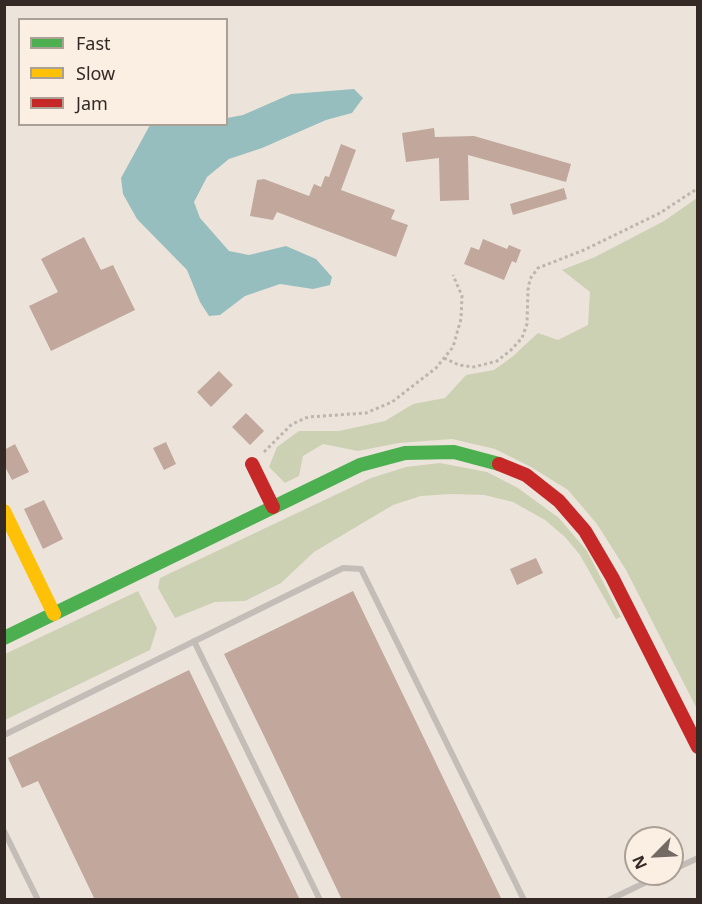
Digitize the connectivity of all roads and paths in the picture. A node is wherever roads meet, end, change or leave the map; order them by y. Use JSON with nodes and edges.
{"nodes":[{"id":1,"x":698,"y":188,"type":"edge"},
{"id":2,"x":453,"y":275,"type":"dead end"},
{"id":3,"x":444,"y":358,"type":"junction"},
{"id":4,"x":252,"y":464,"type":"joint"},
{"id":5,"x":273,"y":507,"type":"junction"},
{"id":6,"x":4,"y":511,"type":"edge"},
{"id":7,"x":54,"y":614,"type":"junction"},
{"id":8,"x":4,"y":638,"type":"edge"},
{"id":9,"x":194,"y":641,"type":"junction"},
{"id":10,"x":4,"y":735,"type":"edge"},
{"id":11,"x":698,"y":747,"type":"edge"},
{"id":12,"x":4,"y":831,"type":"edge"},
{"id":13,"x":698,"y":858,"type":"edge"},
{"id":14,"x":684,"y":864,"type":"edge"},
{"id":15,"x":638,"y":886,"type":"edge"},
{"id":16,"x":38,"y":900,"type":"edge"},
{"id":17,"x":320,"y":900,"type":"edge"},
{"id":18,"x":524,"y":900,"type":"edge"},
{"id":19,"x":609,"y":900,"type":"edge"}],
"edges":[{"from":1,"to":3,"type":"path"},
{"from":2,"to":3,"type":"path"},
{"from":3,"to":4,"type":"path"},
{"from":4,"to":5,"type":"street"},
{"from":5,"to":7,"type":"street"},
{"from":5,"to":11,"type":"street"},
{"from":6,"to":7,"type":"street"},
{"from":7,"to":8,"type":"street"},
{"from":9,"to":10,"type":"lane"},
{"from":9,"to":17,"type":"lane"},
{"from":9,"to":18,"type":"lane"},
{"from":12,"to":16,"type":"lane"},
{"from":13,"to":14,"type":"lane"},
{"from":15,"to":19,"type":"lane"}]}
